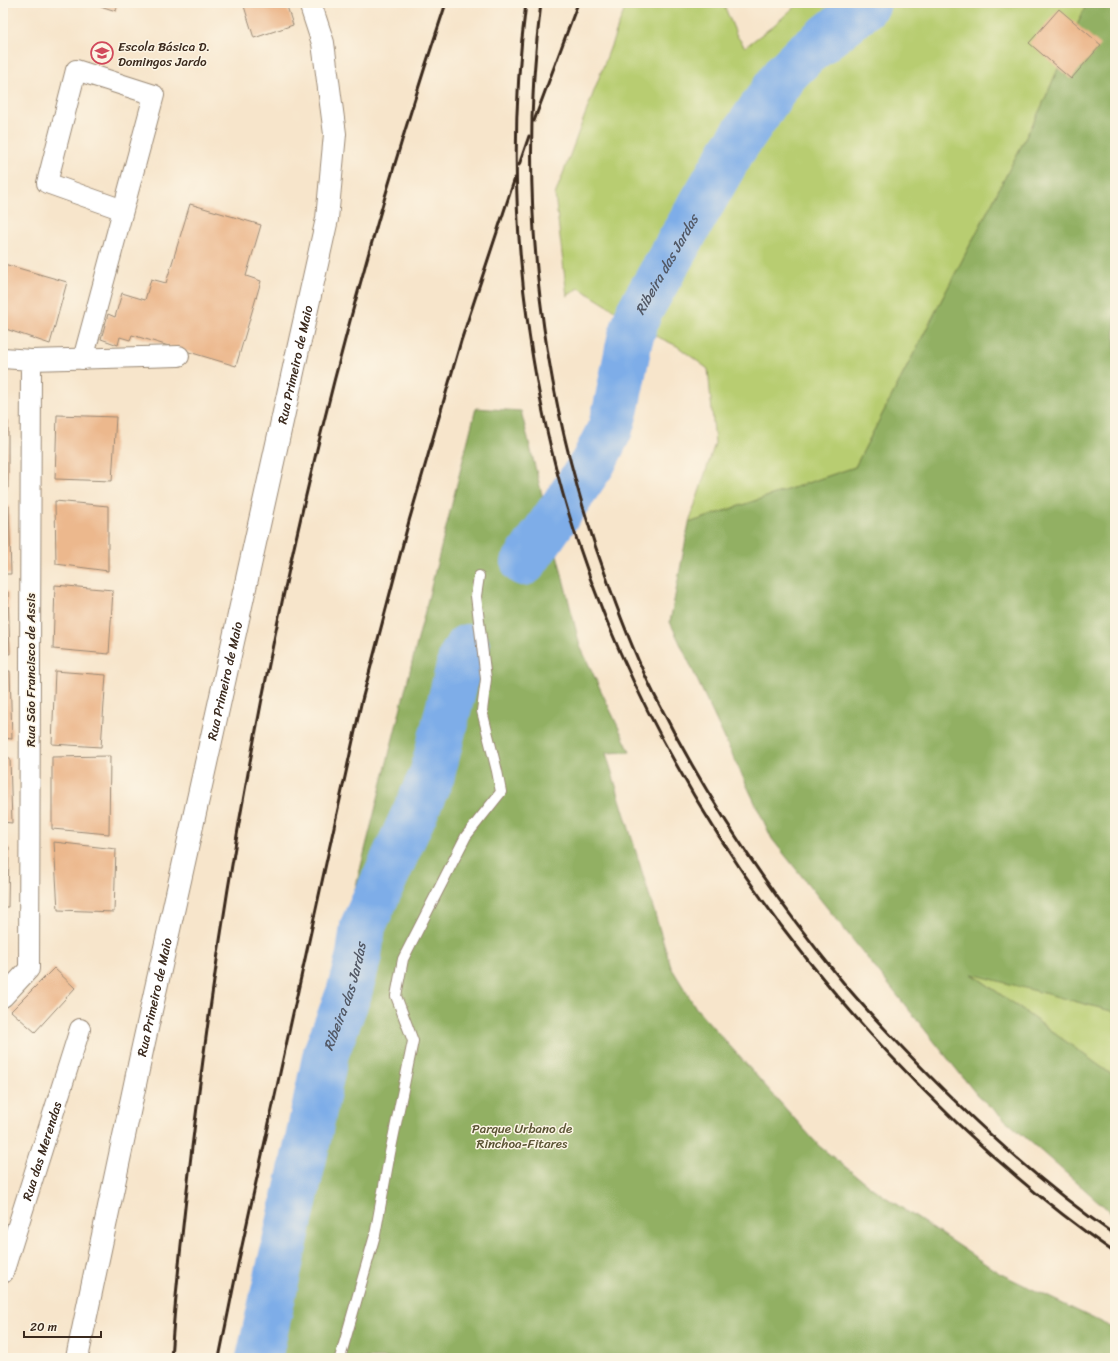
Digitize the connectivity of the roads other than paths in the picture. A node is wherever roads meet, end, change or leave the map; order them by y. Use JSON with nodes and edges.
{"nodes":[{"id":1,"x":310,"y":3,"type":"edge"},
{"id":2,"x":123,"y":210,"type":"junction"},
{"id":3,"x":179,"y":356,"type":"dead end"},
{"id":4,"x":3,"y":358,"type":"edge"},
{"id":5,"x":83,"y":359,"type":"junction"},
{"id":6,"x":31,"y":360,"type":"junction"},
{"id":7,"x":479,"y":576,"type":"dead end"},
{"id":8,"x":3,"y":997,"type":"edge"},
{"id":9,"x":80,"y":1029,"type":"dead end"},
{"id":10,"x":3,"y":1273,"type":"edge"},
{"id":11,"x":77,"y":1358,"type":"edge"},
{"id":12,"x":340,"y":1358,"type":"edge"}],
"edges":[{"from":1,"to":11,"type":"street","name":"Rua Primeiro de Maio"},
{"from":2,"to":2,"type":"street"},
{"from":2,"to":5,"type":"street"},
{"from":3,"to":5,"type":"street"},
{"from":4,"to":6,"type":"street"},
{"from":5,"to":6,"type":"street"},
{"from":6,"to":8,"type":"street","name":"Rua São Francisco de Assis"},
{"from":7,"to":12,"type":"lane"},
{"from":9,"to":10,"type":"street","name":"Rua das Merendas"}]}
